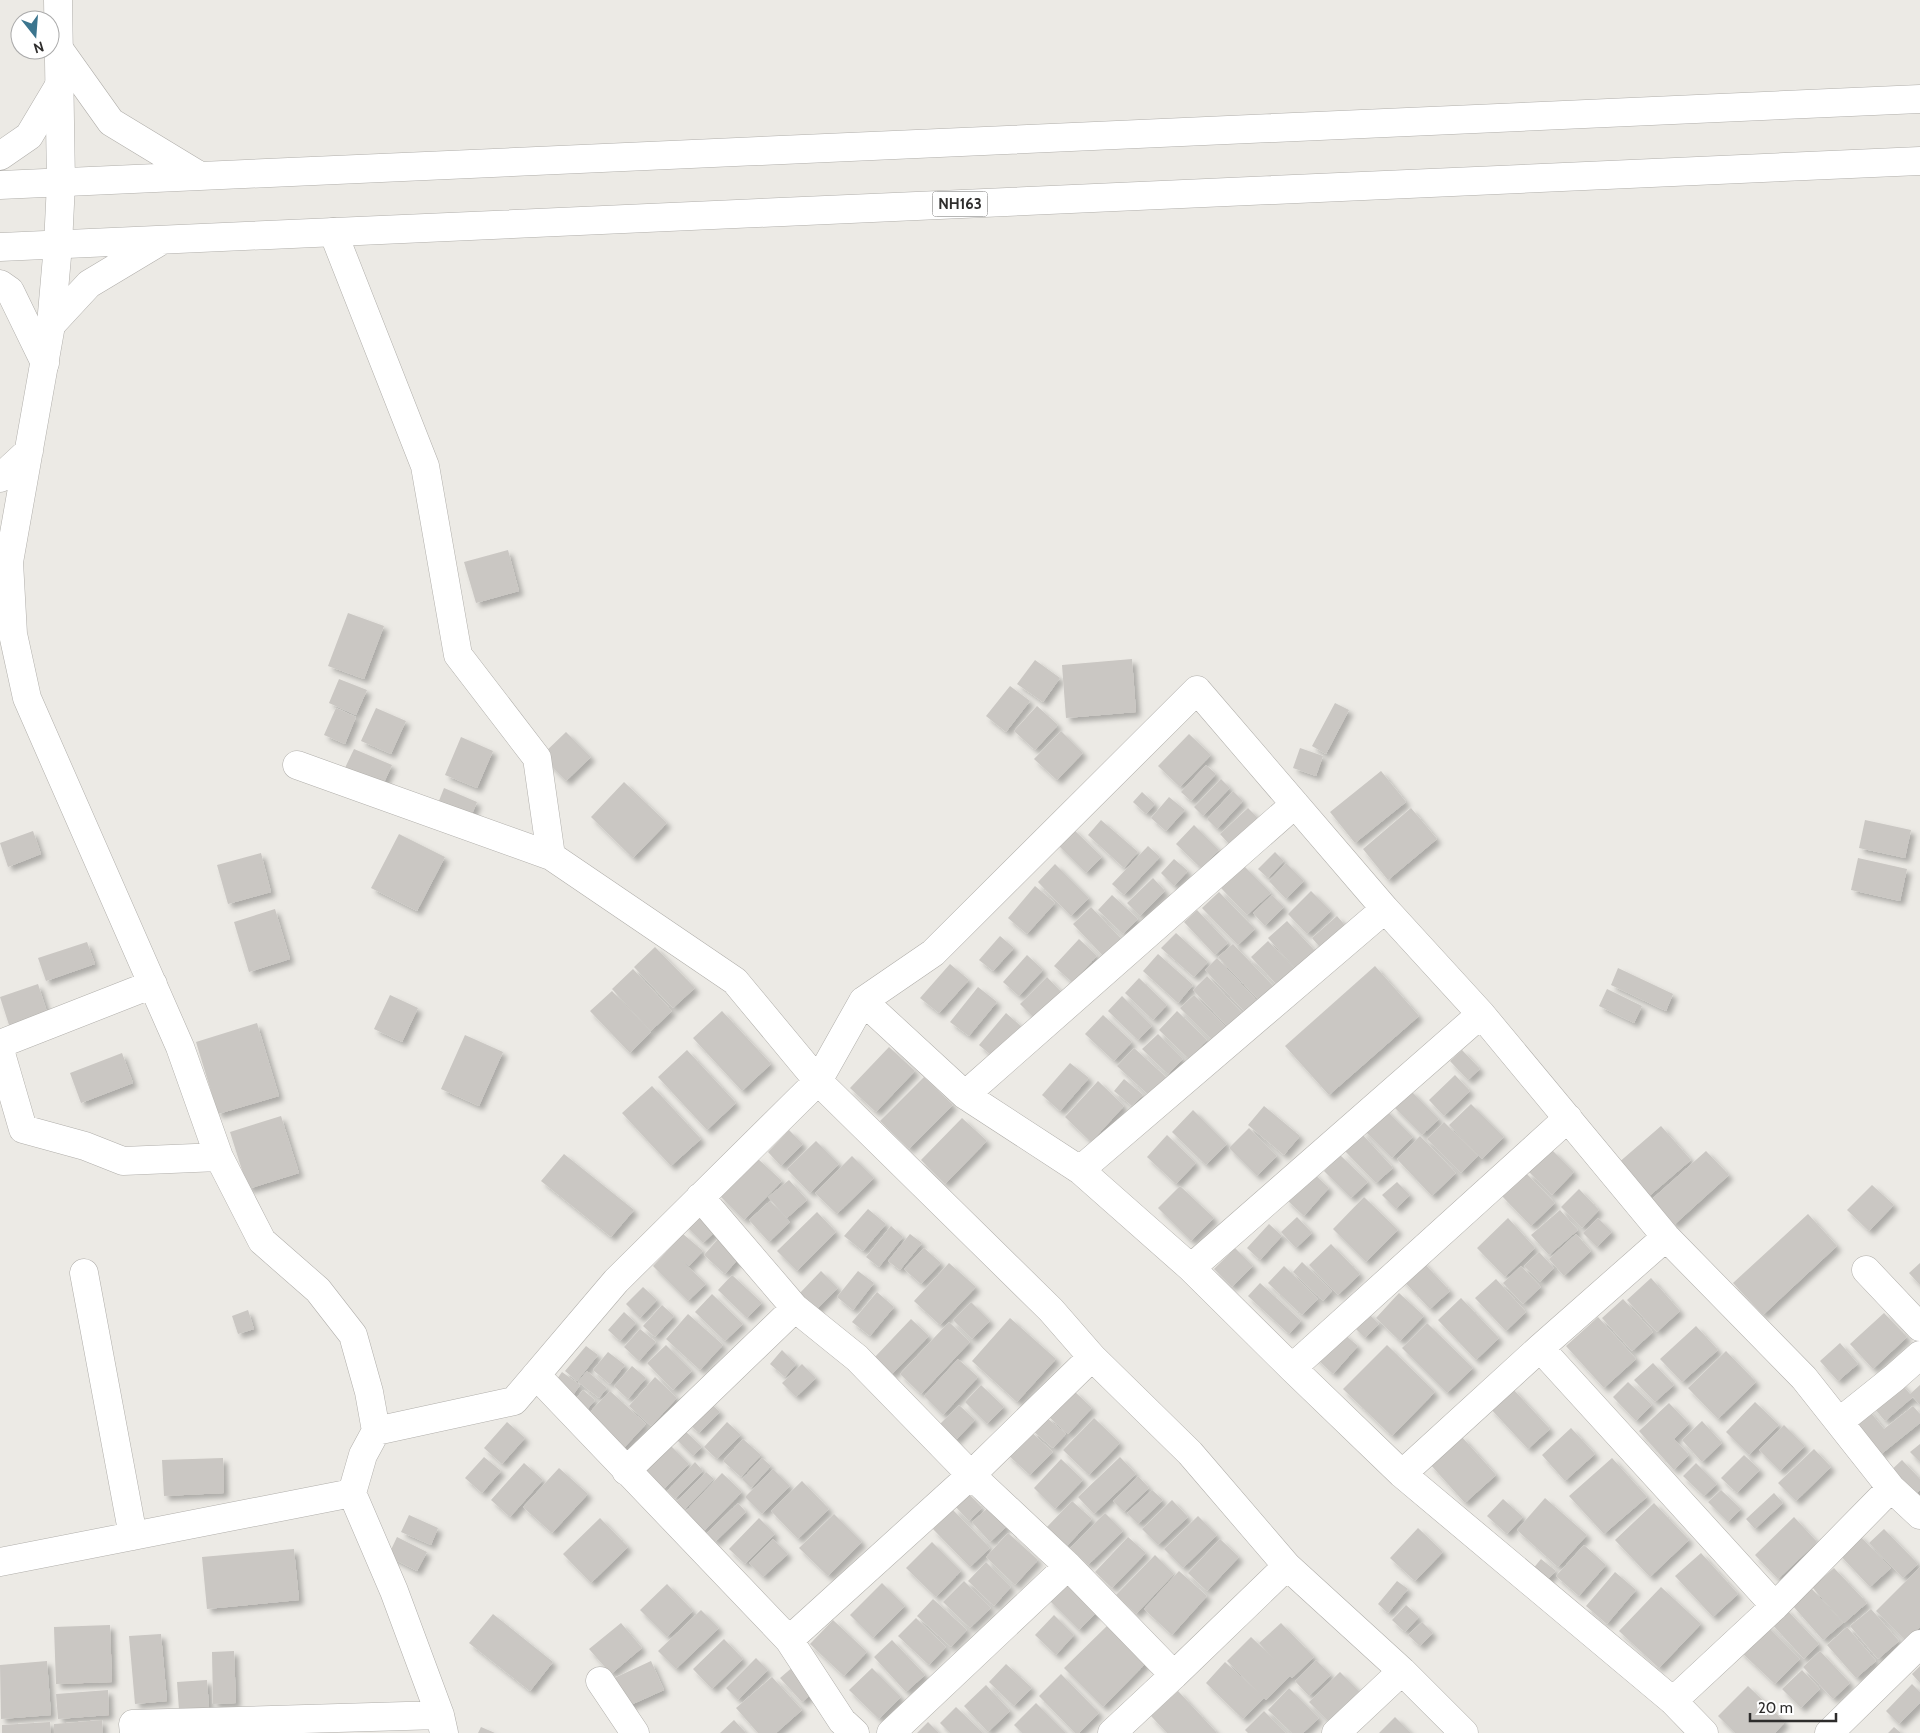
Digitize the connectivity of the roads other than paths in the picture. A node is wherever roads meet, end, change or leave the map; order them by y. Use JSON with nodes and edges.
{"nodes":[{"id":1,"x":60,"y":50,"type":"edge"},
{"id":2,"x":59,"y":60,"type":"edge"},
{"id":3,"x":60,"y":84,"type":"junction"},
{"id":4,"x":1920,"y":99,"type":"edge"},
{"id":5,"x":0,"y":156,"type":"edge"},
{"id":6,"x":1920,"y":161,"type":"edge"},
{"id":7,"x":200,"y":176,"type":"junction"},
{"id":8,"x":61,"y":183,"type":"junction"},
{"id":9,"x":0,"y":185,"type":"edge"},
{"id":10,"x":333,"y":232,"type":"junction"},
{"id":11,"x":163,"y":240,"type":"junction"},
{"id":12,"x":58,"y":245,"type":"junction"},
{"id":13,"x":0,"y":247,"type":"edge"},
{"id":14,"x":0,"y":284,"type":"edge"},
{"id":15,"x":51,"y":325,"type":"junction"},
{"id":16,"x":45,"y":363,"type":"junction"},
{"id":17,"x":29,"y":451,"type":"junction"},
{"id":18,"x":0,"y":478,"type":"edge"},
{"id":19,"x":297,"y":765,"type":"dead end"},
{"id":20,"x":1295,"y":804,"type":"junction"},
{"id":21,"x":550,"y":856,"type":"junction"},
{"id":22,"x":1385,"y":909,"type":"junction"},
{"id":23,"x":153,"y":984,"type":"junction"},
{"id":24,"x":863,"y":1001,"type":"junction"},
{"id":25,"x":1481,"y":1014,"type":"junction"},
{"id":26,"x":0,"y":1044,"type":"edge"},
{"id":27,"x":0,"y":1050,"type":"edge"},
{"id":28,"x":818,"y":1081,"type":"junction"},
{"id":29,"x":965,"y":1095,"type":"junction"},
{"id":30,"x":1568,"y":1118,"type":"junction"},
{"id":31,"x":219,"y":1157,"type":"junction"},
{"id":32,"x":1080,"y":1170,"type":"junction"},
{"id":33,"x":700,"y":1197,"type":"junction"},
{"id":34,"x":1666,"y":1237,"type":"junction"},
{"id":35,"x":1191,"y":1268,"type":"junction"},
{"id":36,"x":1866,"y":1270,"type":"dead end"},
{"id":37,"x":84,"y":1273,"type":"dead end"},
{"id":38,"x":795,"y":1308,"type":"junction"},
{"id":39,"x":1920,"y":1327,"type":"edge"},
{"id":40,"x":1540,"y":1348,"type":"junction"},
{"id":41,"x":1920,"y":1355,"type":"edge"},
{"id":42,"x":1092,"y":1357,"type":"junction"},
{"id":43,"x":1292,"y":1368,"type":"junction"},
{"id":44,"x":536,"y":1375,"type":"junction"},
{"id":45,"x":1839,"y":1422,"type":"junction"},
{"id":46,"x":376,"y":1431,"type":"junction"},
{"id":47,"x":626,"y":1471,"type":"junction"},
{"id":48,"x":1402,"y":1474,"type":"junction"},
{"id":49,"x":970,"y":1475,"type":"junction"},
{"id":50,"x":352,"y":1493,"type":"junction"},
{"id":51,"x":1910,"y":1501,"type":"edge"},
{"id":52,"x":133,"y":1536,"type":"junction"},
{"id":53,"x":0,"y":1562,"type":"edge"},
{"id":54,"x":1068,"y":1566,"type":"junction"},
{"id":55,"x":1287,"y":1566,"type":"junction"},
{"id":56,"x":1774,"y":1606,"type":"junction"},
{"id":57,"x":789,"y":1640,"type":"junction"},
{"id":58,"x":1920,"y":1644,"type":"edge"},
{"id":59,"x":1402,"y":1671,"type":"junction"},
{"id":60,"x":1174,"y":1675,"type":"junction"},
{"id":61,"x":600,"y":1681,"type":"dead end"},
{"id":62,"x":1673,"y":1701,"type":"junction"},
{"id":63,"x":442,"y":1724,"type":"edge"},
{"id":64,"x":842,"y":1729,"type":"edge"},
{"id":65,"x":134,"y":1733,"type":"edge"},
{"id":66,"x":635,"y":1733,"type":"edge"},
{"id":67,"x":891,"y":1733,"type":"edge"},
{"id":68,"x":1112,"y":1733,"type":"edge"},
{"id":69,"x":1336,"y":1733,"type":"edge"},
{"id":70,"x":1464,"y":1733,"type":"edge"},
{"id":71,"x":1704,"y":1733,"type":"edge"},
{"id":72,"x":1829,"y":1733,"type":"edge"}],
"edges":[{"from":1,"to":7,"type":"main road"},
{"from":2,"to":3,"type":"main road"},
{"from":3,"to":5,"type":"main road"},
{"from":3,"to":8,"type":"main road"},
{"from":4,"to":7,"type":"main road"},
{"from":6,"to":10,"type":"main road","number":"NH163"},
{"from":7,"to":8,"type":"main road"},
{"from":8,"to":9,"type":"main road"},
{"from":8,"to":12,"type":"main road"},
{"from":10,"to":11,"type":"main road","number":"NH163"},
{"from":10,"to":21,"type":"main road"},
{"from":11,"to":12,"type":"main road","number":"NH163"},
{"from":11,"to":15,"type":"main road"},
{"from":12,"to":13,"type":"main road","number":"NH163"},
{"from":12,"to":15,"type":"main road"},
{"from":14,"to":16,"type":"main road"},
{"from":15,"to":16,"type":"main road"},
{"from":16,"to":17,"type":"main road"},
{"from":17,"to":18,"type":"main road"},
{"from":17,"to":23,"type":"main road"},
{"from":19,"to":21,"type":"main road"},
{"from":20,"to":22,"type":"main road"},
{"from":20,"to":24,"type":"main road"},
{"from":20,"to":29,"type":"main road"},
{"from":21,"to":28,"type":"main road"},
{"from":22,"to":25,"type":"main road"},
{"from":22,"to":32,"type":"main road"},
{"from":23,"to":26,"type":"main road"},
{"from":23,"to":31,"type":"main road"},
{"from":24,"to":28,"type":"main road"},
{"from":24,"to":29,"type":"main road"},
{"from":25,"to":30,"type":"main road"},
{"from":25,"to":35,"type":"main road"},
{"from":27,"to":31,"type":"main road"},
{"from":28,"to":33,"type":"main road"},
{"from":28,"to":42,"type":"main road"},
{"from":29,"to":32,"type":"main road"},
{"from":30,"to":34,"type":"main road"},
{"from":30,"to":43,"type":"main road"},
{"from":31,"to":46,"type":"main road"},
{"from":32,"to":35,"type":"main road"},
{"from":33,"to":38,"type":"main road"},
{"from":33,"to":44,"type":"main road"},
{"from":34,"to":40,"type":"main road"},
{"from":34,"to":45,"type":"main road"},
{"from":35,"to":43,"type":"main road"},
{"from":36,"to":39,"type":"main road"},
{"from":37,"to":52,"type":"main road"},
{"from":38,"to":47,"type":"main road"},
{"from":38,"to":49,"type":"main road"},
{"from":40,"to":48,"type":"main road"},
{"from":40,"to":56,"type":"main road"},
{"from":41,"to":45,"type":"main road"},
{"from":42,"to":49,"type":"main road"},
{"from":42,"to":55,"type":"main road"},
{"from":43,"to":48,"type":"main road"},
{"from":44,"to":46,"type":"main road"},
{"from":44,"to":47,"type":"main road"},
{"from":45,"to":51,"type":"main road"},
{"from":46,"to":50,"type":"main road"},
{"from":47,"to":57,"type":"main road"},
{"from":48,"to":62,"type":"main road"},
{"from":49,"to":54,"type":"main road"},
{"from":49,"to":57,"type":"main road"},
{"from":50,"to":52,"type":"main road"},
{"from":50,"to":63,"type":"main road"},
{"from":51,"to":56,"type":"main road"},
{"from":52,"to":53,"type":"main road"},
{"from":54,"to":60,"type":"main road"},
{"from":54,"to":67,"type":"main road"},
{"from":55,"to":59,"type":"main road"},
{"from":55,"to":60,"type":"main road"},
{"from":56,"to":62,"type":"main road"},
{"from":57,"to":64,"type":"main road"},
{"from":58,"to":72,"type":"main road"},
{"from":59,"to":69,"type":"main road"},
{"from":59,"to":70,"type":"main road"},
{"from":60,"to":68,"type":"main road"},
{"from":61,"to":66,"type":"main road"},
{"from":62,"to":71,"type":"main road"},
{"from":63,"to":65,"type":"main road"}]}
